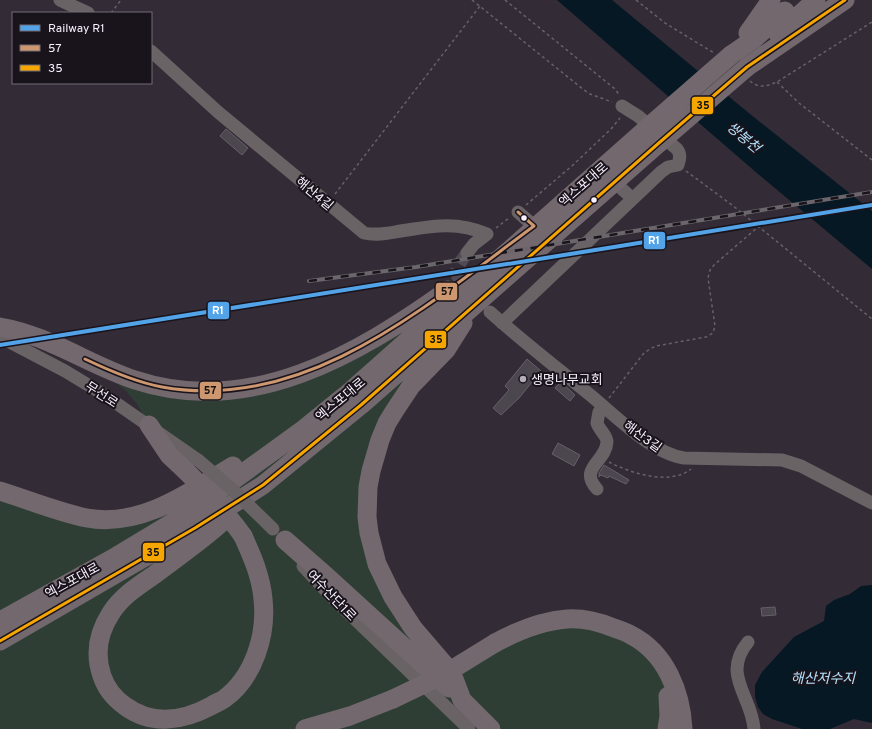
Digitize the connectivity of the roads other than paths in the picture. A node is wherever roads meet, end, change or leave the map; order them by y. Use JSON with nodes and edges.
{"nodes":[{"id":1,"x":60,"y":0,"type":"edge"},
{"id":2,"x":771,"y":0,"type":"edge"},
{"id":3,"x":785,"y":0,"type":"edge"},
{"id":4,"x":798,"y":0,"type":"edge"},
{"id":5,"x":816,"y":0,"type":"edge"},
{"id":6,"x":845,"y":0,"type":"edge"},
{"id":7,"x":86,"y":12,"type":"edge"},
{"id":8,"x":748,"y":33,"type":"junction"},
{"id":9,"x":152,"y":52,"type":"edge"},
{"id":10,"x":732,"y":55,"type":"junction"},
{"id":11,"x":747,"y":67,"type":"junction"},
{"id":12,"x":622,"y":106,"type":"road end"},
{"id":13,"x":614,"y":182,"type":"junction"},
{"id":14,"x":632,"y":198,"type":"junction"},
{"id":15,"x":518,"y":212,"type":"road end"},
{"id":16,"x":534,"y":226,"type":"junction"},
{"id":17,"x":467,"y":253,"type":"tunnel mouth"},
{"id":18,"x":482,"y":309,"type":"junction"},
{"id":19,"x":502,"y":322,"type":"junction"},
{"id":20,"x":0,"y":327,"type":"edge"},
{"id":21,"x":0,"y":337,"type":"edge"},
{"id":22,"x":346,"y":395,"type":"junction"},
{"id":23,"x":603,"y":406,"type":"junction"},
{"id":24,"x":149,"y":425,"type":"joint"},
{"id":25,"x":192,"y":466,"type":"junction"},
{"id":26,"x":262,"y":485,"type":"junction"},
{"id":27,"x":597,"y":489,"type":"dead end"},
{"id":28,"x":0,"y":491,"type":"edge"},
{"id":29,"x":872,"y":503,"type":"edge"},
{"id":30,"x":279,"y":534,"type":"junction"},
{"id":31,"x":0,"y":620,"type":"edge"},
{"id":32,"x":616,"y":629,"type":"junction"},
{"id":33,"x":0,"y":641,"type":"edge"},
{"id":34,"x":748,"y":642,"type":"dead end"},
{"id":35,"x":223,"y":700,"type":"junction"},
{"id":36,"x":462,"y":700,"type":"junction"},
{"id":37,"x":486,"y":727,"type":"edge"},
{"id":38,"x":147,"y":729,"type":"edge"},
{"id":39,"x":305,"y":729,"type":"edge"},
{"id":40,"x":667,"y":729,"type":"edge"},
{"id":41,"x":683,"y":729,"type":"edge"},
{"id":42,"x":754,"y":729,"type":"edge"}],
"edges":[{"from":1,"to":7,"type":"street"},
{"from":2,"to":8,"type":"highway"},
{"from":3,"to":8,"type":"highway"},
{"from":4,"to":10,"type":"highway"},
{"from":5,"to":11,"type":"highway"},
{"from":6,"to":11,"type":"highway"},
{"from":8,"to":10,"type":"highway"},
{"from":9,"to":17,"type":"street","name":"해산4길"},
{"from":10,"to":16,"type":"highway","name":"엑스포대로","bridge":true},
{"from":11,"to":13,"type":"highway","name":"엑스포대로","bridge":true},
{"from":12,"to":14,"type":"street"},
{"from":13,"to":14,"type":"street"},
{"from":13,"to":18,"type":"highway","name":"엑스포대로"},
{"from":14,"to":19,"type":"street"},
{"from":15,"to":16,"type":"street"},
{"from":16,"to":20,"type":"highway"},
{"from":16,"to":22,"type":"highway","name":"엑스포대로"},
{"from":18,"to":19,"type":"street","name":"해산3길"},
{"from":18,"to":26,"type":"highway","name":"엑스포대로"},
{"from":18,"to":36,"type":"highway"},
{"from":19,"to":23,"type":"street","name":"해산3길"},
{"from":21,"to":24,"type":"street","name":"무선로"},
{"from":22,"to":28,"type":"highway"},
{"from":22,"to":31,"type":"highway","name":"엑스포대로"},
{"from":23,"to":27,"type":"street"},
{"from":23,"to":29,"type":"street","name":"해산3길"},
{"from":24,"to":25,"type":"highway"},
{"from":25,"to":30,"type":"street","name":"여수산단1로","bridge":true},
{"from":25,"to":35,"type":"highway","bridge":true},
{"from":26,"to":33,"type":"highway","name":"엑스포대로"},
{"from":26,"to":35,"type":"highway"},
{"from":30,"to":36,"type":"highway"},
{"from":30,"to":37,"type":"street","name":"여수산단1로"},
{"from":32,"to":39,"type":"highway","bridge":true},
{"from":32,"to":40,"type":"highway"},
{"from":32,"to":41,"type":"highway"},
{"from":34,"to":42,"type":"street"},
{"from":35,"to":38,"type":"highway"},
{"from":36,"to":37,"type":"highway"}]}
